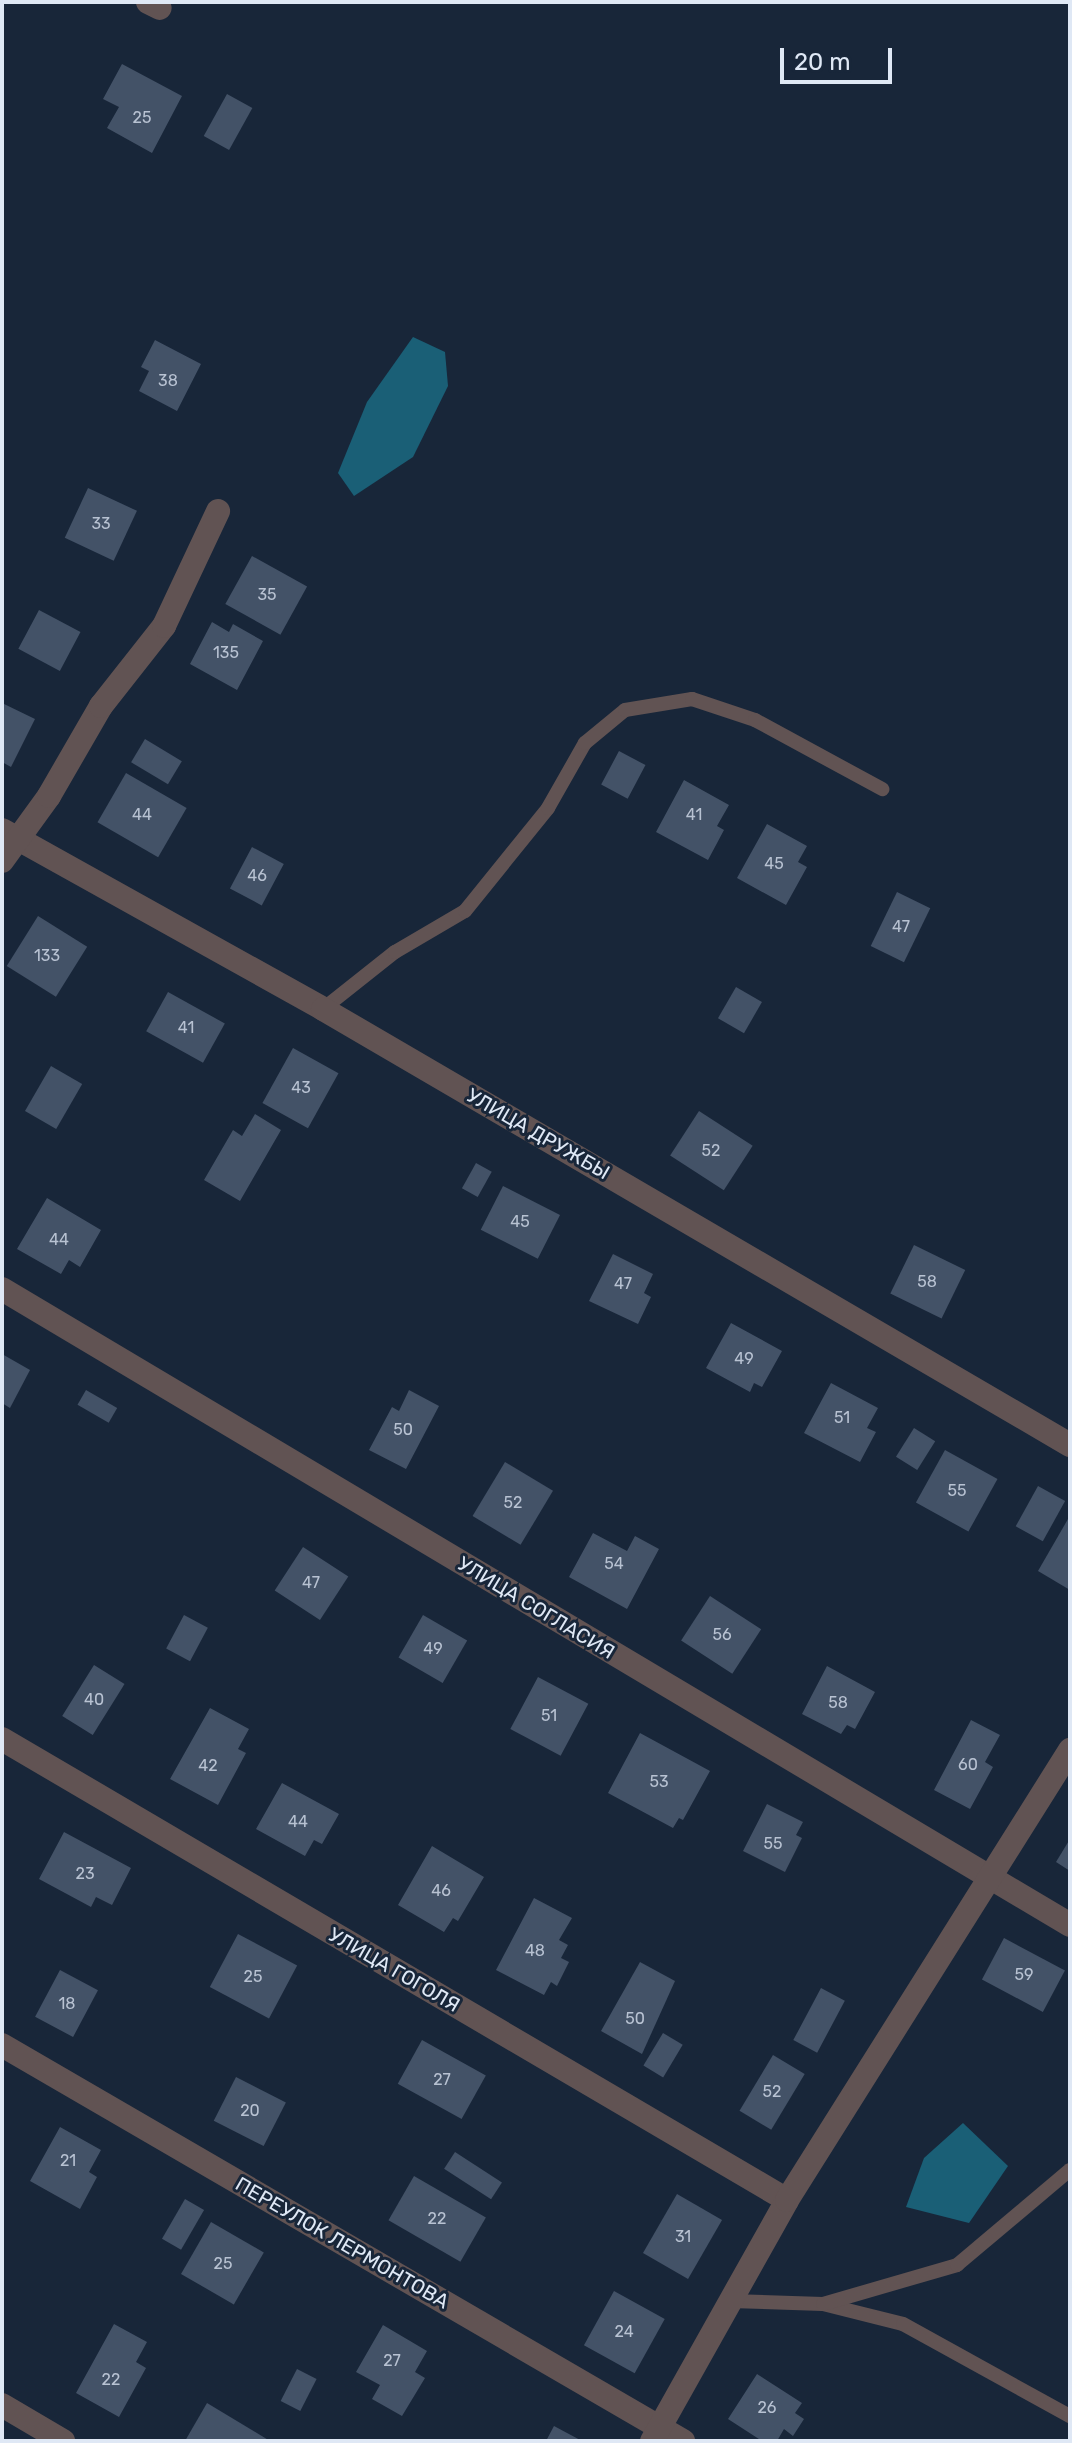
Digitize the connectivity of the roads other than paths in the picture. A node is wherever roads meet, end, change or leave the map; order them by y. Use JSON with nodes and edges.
{"nodes":[{"id":1,"x":218,"y":511,"type":"dead end"},
{"id":2,"x":882,"y":789,"type":"dead end"},
{"id":3,"x":11,"y":835,"type":"edge"},
{"id":4,"x":2,"y":861,"type":"edge"},
{"id":5,"x":323,"y":1009,"type":"junction"},
{"id":6,"x":2,"y":1289,"type":"edge"},
{"id":7,"x":1070,"y":1445,"type":"edge"},
{"id":8,"x":2,"y":1739,"type":"edge"},
{"id":9,"x":1070,"y":1750,"type":"edge"},
{"id":10,"x":987,"y":1877,"type":"junction"},
{"id":11,"x":1070,"y":1925,"type":"edge"},
{"id":12,"x":2,"y":2045,"type":"edge"},
{"id":13,"x":1070,"y":2170,"type":"edge"},
{"id":14,"x":787,"y":2200,"type":"junction"},
{"id":15,"x":730,"y":2301,"type":"junction"},
{"id":16,"x":823,"y":2304,"type":"junction"},
{"id":17,"x":2,"y":2405,"type":"edge"},
{"id":18,"x":1070,"y":2416,"type":"edge"},
{"id":19,"x":656,"y":2434,"type":"edge"},
{"id":20,"x":63,"y":2441,"type":"edge"},
{"id":21,"x":683,"y":2441,"type":"edge"}],
"edges":[{"from":1,"to":3,"type":"street"},
{"from":2,"to":5,"type":"lane"},
{"from":3,"to":4,"type":"street"},
{"from":3,"to":5,"type":"street","name":"УЛИЦА ДРУЖБЫ"},
{"from":5,"to":7,"type":"street","name":"УЛИЦА ДРУЖБЫ"},
{"from":6,"to":10,"type":"street","name":"УЛИЦА СОГЛАСИЯ"},
{"from":8,"to":14,"type":"street","name":"УЛИЦА ГОГОЛЯ"},
{"from":9,"to":10,"type":"street"},
{"from":10,"to":11,"type":"street","name":"УЛИЦА СОГЛАСИЯ"},
{"from":10,"to":14,"type":"street"},
{"from":12,"to":19,"type":"street","name":"ПЕРЕУЛОК ЛЕРМОНТОВА"},
{"from":13,"to":16,"type":"lane"},
{"from":14,"to":15,"type":"street"},
{"from":15,"to":16,"type":"lane"},
{"from":15,"to":19,"type":"street"},
{"from":16,"to":18,"type":"lane"},
{"from":17,"to":20,"type":"street"},
{"from":19,"to":21,"type":"street","name":"ПЕРЕУЛОК ЛЕРМОНТОВА"}]}
